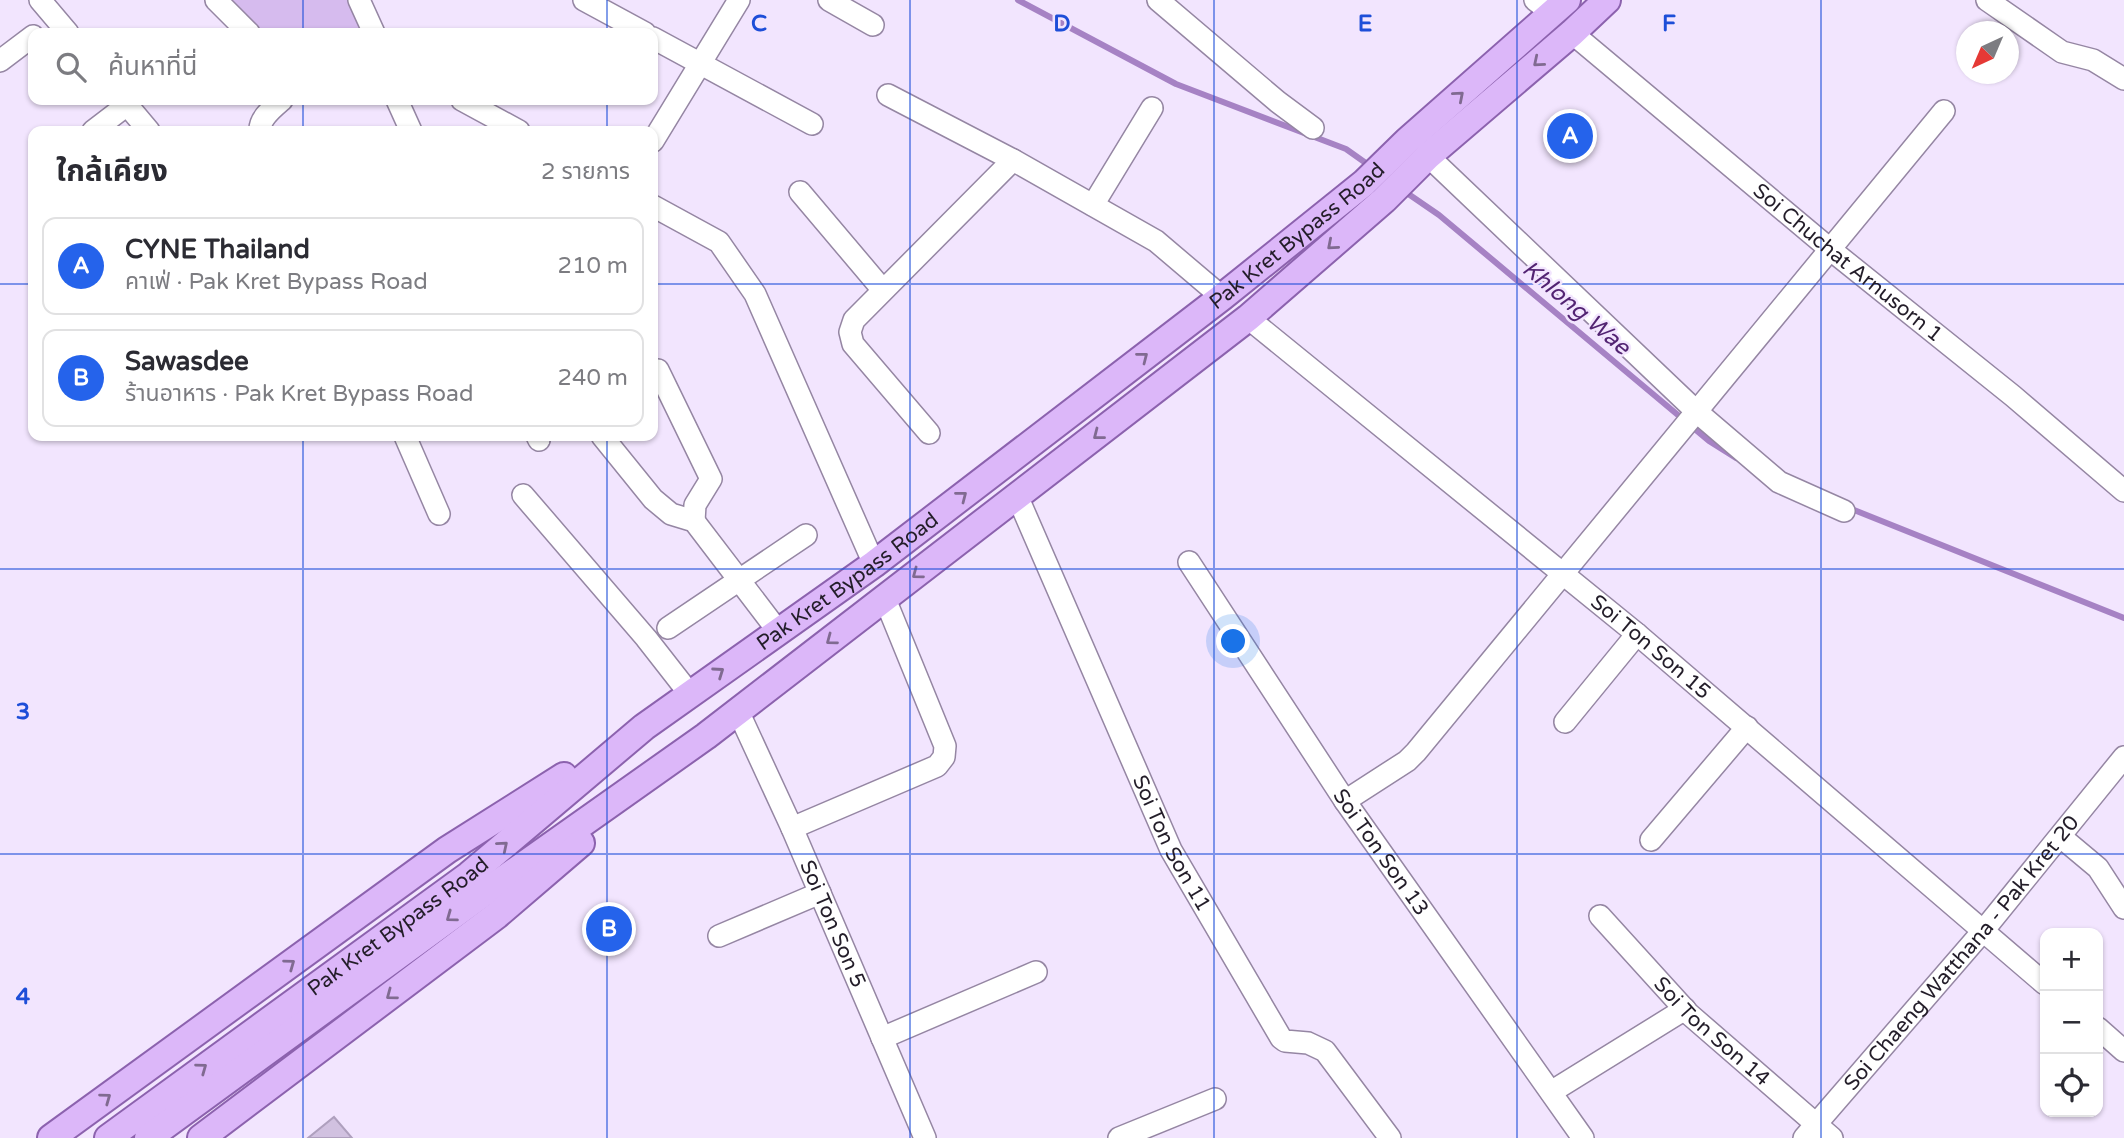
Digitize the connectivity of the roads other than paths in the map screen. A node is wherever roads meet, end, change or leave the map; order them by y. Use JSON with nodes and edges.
{"nodes":[{"id":1,"x":40,"y":0,"type":"edge"},
{"id":2,"x":216,"y":0,"type":"edge"},
{"id":3,"x":359,"y":0,"type":"edge"},
{"id":4,"x":584,"y":0,"type":"edge"},
{"id":5,"x":739,"y":0,"type":"edge"},
{"id":6,"x":829,"y":0,"type":"edge"},
{"id":7,"x":1158,"y":0,"type":"edge"},
{"id":8,"x":1607,"y":0,"type":"edge"},
{"id":9,"x":1987,"y":0,"type":"edge"},
{"id":10,"x":1552,"y":5,"type":"edge"},
{"id":11,"x":873,"y":25,"type":"dead end"},
{"id":12,"x":62,"y":26,"type":"edge"},
{"id":13,"x":244,"y":28,"type":"edge"},
{"id":14,"x":372,"y":28,"type":"edge"},
{"id":15,"x":636,"y":28,"type":"edge"},
{"id":16,"x":1572,"y":33,"type":"junction"},
{"id":17,"x":28,"y":39,"type":"edge"},
{"id":18,"x":658,"y":41,"type":"edge"},
{"id":19,"x":0,"y":61,"type":"edge"},
{"id":20,"x":700,"y":64,"type":"junction"},
{"id":21,"x":2124,"y":79,"type":"edge"},
{"id":22,"x":888,"y":95,"type":"dead end"},
{"id":23,"x":122,"y":105,"type":"edge"},
{"id":24,"x":127,"y":105,"type":"edge"},
{"id":25,"x":277,"y":105,"type":"edge"},
{"id":26,"x":399,"y":105,"type":"edge"},
{"id":27,"x":471,"y":105,"type":"edge"},
{"id":28,"x":1152,"y":108,"type":"dead end"},
{"id":29,"x":1944,"y":111,"type":"dead end"},
{"id":30,"x":812,"y":124,"type":"dead end"},
{"id":31,"x":99,"y":126,"type":"edge"},
{"id":32,"x":145,"y":126,"type":"edge"},
{"id":33,"x":260,"y":126,"type":"edge"},
{"id":34,"x":409,"y":126,"type":"edge"},
{"id":35,"x":510,"y":126,"type":"edge"},
{"id":36,"x":1313,"y":128,"type":"dead end"},
{"id":37,"x":658,"y":133,"type":"edge"},
{"id":38,"x":1420,"y":152,"type":"junction"},
{"id":39,"x":1013,"y":160,"type":"junction"},
{"id":40,"x":800,"y":192,"type":"dead end"},
{"id":41,"x":1374,"y":192,"type":"junction"},
{"id":42,"x":1093,"y":205,"type":"junction"},
{"id":43,"x":658,"y":209,"type":"edge"},
{"id":44,"x":1831,"y":250,"type":"junction"},
{"id":45,"x":882,"y":289,"type":"junction"},
{"id":46,"x":1222,"y":297,"type":"junction"},
{"id":47,"x":1248,"y":318,"type":"junction"},
{"id":48,"x":658,"y":370,"type":"dead end"},
{"id":49,"x":1695,"y":415,"type":"junction"},
{"id":50,"x":929,"y":433,"type":"dead end"},
{"id":51,"x":407,"y":441,"type":"edge"},
{"id":52,"x":606,"y":441,"type":"edge"},
{"id":53,"x":2124,"y":491,"type":"edge"},
{"id":54,"x":523,"y":495,"type":"dead end"},
{"id":55,"x":1018,"y":498,"type":"junction"},
{"id":56,"x":1844,"y":511,"type":"dead end"},
{"id":57,"x":439,"y":514,"type":"dead end"},
{"id":58,"x":694,"y":521,"type":"junction"},
{"id":59,"x":806,"y":535,"type":"dead end"},
{"id":60,"x":1189,"y":562,"type":"dead end"},
{"id":61,"x":874,"y":564,"type":"junction"},
{"id":62,"x":1563,"y":573,"type":"junction"},
{"id":63,"x":739,"y":580,"type":"junction"},
{"id":64,"x":886,"y":598,"type":"junction"},
{"id":65,"x":668,"y":628,"type":"dead end"},
{"id":66,"x":778,"y":631,"type":"junction"},
{"id":67,"x":1637,"y":634,"type":"junction"},
{"id":68,"x":689,"y":693,"type":"junction"},
{"id":69,"x":738,"y":711,"type":"junction"},
{"id":70,"x":1565,"y":722,"type":"dead end"},
{"id":71,"x":644,"y":727,"type":"junction"},
{"id":72,"x":1747,"y":727,"type":"junction"},
{"id":73,"x":706,"y":736,"type":"junction"},
{"id":74,"x":2122,"y":764,"type":"edge"},
{"id":75,"x":1345,"y":801,"type":"junction"},
{"id":76,"x":792,"y":828,"type":"junction"},
{"id":77,"x":2061,"y":837,"type":"junction"},
{"id":78,"x":1651,"y":840,"type":"dead end"},
{"id":79,"x":820,"y":893,"type":"junction"},
{"id":80,"x":2124,"y":908,"type":"edge"},
{"id":81,"x":1600,"y":916,"type":"dead end"},
{"id":82,"x":1983,"y":931,"type":"junction"},
{"id":83,"x":719,"y":936,"type":"dead end"},
{"id":84,"x":1036,"y":972,"type":"dead end"},
{"id":85,"x":2040,"y":980,"type":"edge"},
{"id":86,"x":1685,"y":1009,"type":"junction"},
{"id":87,"x":278,"y":1027,"type":"junction"},
{"id":88,"x":2103,"y":1032,"type":"edge"},
{"id":89,"x":882,"y":1038,"type":"junction"},
{"id":90,"x":2124,"y":1051,"type":"edge"},
{"id":91,"x":1551,"y":1092,"type":"junction"},
{"id":92,"x":1215,"y":1100,"type":"dead end"},
{"id":93,"x":1817,"y":1133,"type":"edge"},
{"id":94,"x":51,"y":1138,"type":"edge"},
{"id":95,"x":108,"y":1138,"type":"edge"},
{"id":96,"x":148,"y":1138,"type":"edge"},
{"id":97,"x":201,"y":1138,"type":"edge"},
{"id":98,"x":925,"y":1138,"type":"edge"},
{"id":99,"x":1119,"y":1138,"type":"edge"},
{"id":100,"x":1390,"y":1138,"type":"edge"},
{"id":101,"x":1583,"y":1138,"type":"edge"}],
"edges":[{"from":1,"to":12,"type":"street"},
{"from":2,"to":13,"type":"street"},
{"from":3,"to":14,"type":"street"},
{"from":4,"to":15,"type":"street"},
{"from":5,"to":20,"type":"street"},
{"from":6,"to":11,"type":"street"},
{"from":7,"to":36,"type":"street"},
{"from":8,"to":16,"type":"main road","name":"Pak Kret Bypass Road"},
{"from":9,"to":21,"type":"street"},
{"from":38,"to":10,"type":"main road","name":"Pak Kret Bypass Road","one_way":true},
{"from":16,"to":38,"type":"main road","name":"Pak Kret Bypass Road","one_way":true},
{"from":16,"to":44,"type":"street","name":"Soi Chuchat Arnusorn 1"},
{"from":17,"to":19,"type":"street"},
{"from":18,"to":20,"type":"street"},
{"from":20,"to":30,"type":"street"},
{"from":20,"to":37,"type":"street"},
{"from":22,"to":39,"type":"street"},
{"from":23,"to":31,"type":"street"},
{"from":24,"to":32,"type":"street"},
{"from":25,"to":33,"type":"street"},
{"from":26,"to":34,"type":"street"},
{"from":27,"to":35,"type":"street"},
{"from":28,"to":42,"type":"street"},
{"from":29,"to":44,"type":"street"},
{"from":38,"to":41,"type":"main road","name":"Pak Kret Bypass Road"},
{"from":38,"to":49,"type":"street"},
{"from":39,"to":42,"type":"street"},
{"from":39,"to":45,"type":"street"},
{"from":40,"to":45,"type":"street"},
{"from":41,"to":46,"type":"main road","name":"Pak Kret Bypass Road"},
{"from":41,"to":47,"type":"main road","name":"Pak Kret Bypass Road","one_way":true},
{"from":42,"to":46,"type":"street"},
{"from":43,"to":61,"type":"street"},
{"from":44,"to":49,"type":"street"},
{"from":44,"to":53,"type":"street","name":"Soi Chuchat Arnusorn 1"},
{"from":45,"to":50,"type":"street"},
{"from":61,"to":46,"type":"main road","name":"Pak Kret Bypass Road","one_way":true},
{"from":47,"to":55,"type":"main road","name":"Pak Kret Bypass Road","one_way":true},
{"from":47,"to":62,"type":"street","name":"Soi Ton Son 15"},
{"from":48,"to":58,"type":"street"},
{"from":49,"to":56,"type":"street"},
{"from":49,"to":62,"type":"street"},
{"from":51,"to":57,"type":"street"},
{"from":52,"to":58,"type":"street"},
{"from":54,"to":68,"type":"street"},
{"from":55,"to":64,"type":"main road","name":"Pak Kret Bypass Road","one_way":true},
{"from":55,"to":100,"type":"street","name":"Soi Ton Son 11"},
{"from":58,"to":63,"type":"street"},
{"from":59,"to":63,"type":"street"},
{"from":60,"to":75,"type":"street","name":"Soi Ton Son 13"},
{"from":61,"to":66,"type":"main road","name":"Pak Kret Bypass Road"},
{"from":62,"to":67,"type":"street","name":"Soi Ton Son 15"},
{"from":62,"to":75,"type":"street"},
{"from":63,"to":65,"type":"street"},
{"from":63,"to":66,"type":"street"},
{"from":64,"to":69,"type":"main road","name":"Pak Kret Bypass Road","one_way":true},
{"from":64,"to":76,"type":"street"},
{"from":68,"to":66,"type":"main road","name":"Pak Kret Bypass Road","one_way":true},
{"from":67,"to":70,"type":"street"},
{"from":67,"to":72,"type":"street","name":"Soi Ton Son 15"},
{"from":68,"to":71,"type":"main road","name":"Pak Kret Bypass Road"},
{"from":69,"to":73,"type":"main road","name":"Pak Kret Bypass Road"},
{"from":69,"to":76,"type":"street","name":"Soi Ton Son 5"},
{"from":87,"to":71,"type":"main road","name":"Pak Kret Bypass Road","one_way":true},
{"from":94,"to":71,"type":"main road","one_way":true},
{"from":72,"to":78,"type":"street"},
{"from":72,"to":82,"type":"street","name":"Soi Ton Son 15"},
{"from":73,"to":87,"type":"main road","name":"Pak Kret Bypass Road","one_way":true},
{"from":73,"to":97,"type":"main road","one_way":true},
{"from":74,"to":77,"type":"street","name":"Soi Chaeng Watthana - Pak Kret 20"},
{"from":75,"to":91,"type":"street","name":"Soi Ton Son 13"},
{"from":76,"to":79,"type":"street","name":"Soi Ton Son 5"},
{"from":77,"to":80,"type":"street"},
{"from":77,"to":82,"type":"street","name":"Soi Chaeng Watthana - Pak Kret 20"},
{"from":79,"to":83,"type":"street"},
{"from":79,"to":89,"type":"street","name":"Soi Ton Son 5"},
{"from":81,"to":86,"type":"street","name":"Soi Ton Son 14"},
{"from":82,"to":85,"type":"street","name":"Soi Ton Son 15"},
{"from":82,"to":93,"type":"street","name":"Soi Chaeng Watthana - Pak Kret 20"},
{"from":84,"to":89,"type":"street"},
{"from":86,"to":91,"type":"street"},
{"from":86,"to":93,"type":"street","name":"Soi Ton Son 14"},
{"from":95,"to":87,"type":"main road","name":"Pak Kret Bypass Road","one_way":true},
{"from":87,"to":96,"type":"main road","name":"Pak Kret Bypass Road"},
{"from":88,"to":90,"type":"street"},
{"from":89,"to":98,"type":"street","name":"Soi Ton Son 5"},
{"from":91,"to":101,"type":"street","name":"Soi Ton Son 13"},
{"from":92,"to":99,"type":"street"}]}
